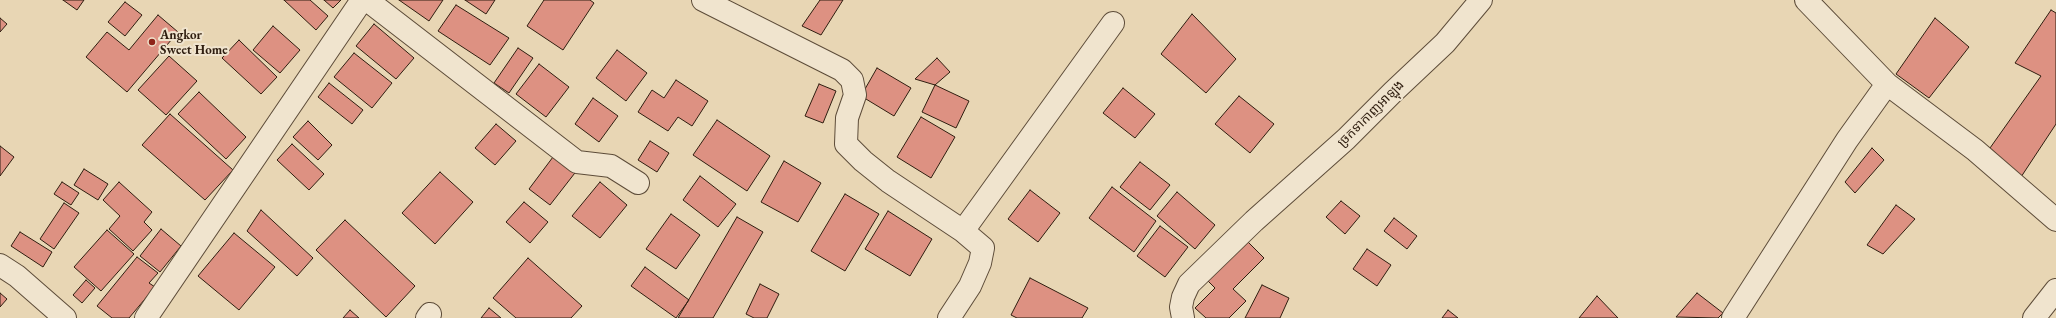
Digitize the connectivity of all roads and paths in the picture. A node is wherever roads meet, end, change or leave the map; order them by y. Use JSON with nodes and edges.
{"nodes":[{"id":1,"x":362,"y":0,"type":"edge"},
{"id":2,"x":367,"y":0,"type":"edge"},
{"id":3,"x":703,"y":0,"type":"edge"},
{"id":4,"x":1481,"y":0,"type":"edge"},
{"id":5,"x":1806,"y":0,"type":"edge"},
{"id":6,"x":1113,"y":22,"type":"dead end"},
{"id":7,"x":1887,"y":84,"type":"junction"},
{"id":8,"x":638,"y":183,"type":"dead end"},
{"id":9,"x":2056,"y":220,"type":"edge"},
{"id":10,"x":963,"y":231,"type":"junction"},
{"id":11,"x":0,"y":265,"type":"edge"},
{"id":12,"x":2056,"y":290,"type":"edge"},
{"id":13,"x":65,"y":318,"type":"edge"},
{"id":14,"x":146,"y":318,"type":"edge"},
{"id":15,"x":949,"y":318,"type":"edge"},
{"id":16,"x":1183,"y":318,"type":"edge"},
{"id":17,"x":1733,"y":318,"type":"edge"},
{"id":18,"x":2034,"y":318,"type":"edge"}],
"edges":[{"from":1,"to":14,"type":"street"},
{"from":2,"to":8,"type":"street"},
{"from":3,"to":10,"type":"street"},
{"from":4,"to":16,"type":"street","name":"ច្រកទាកាញអាឡុង"},
{"from":5,"to":7,"type":"street"},
{"from":6,"to":10,"type":"street"},
{"from":7,"to":9,"type":"street"},
{"from":7,"to":17,"type":"street"},
{"from":10,"to":15,"type":"street"},
{"from":11,"to":13,"type":"street"},
{"from":12,"to":18,"type":"street"}]}
